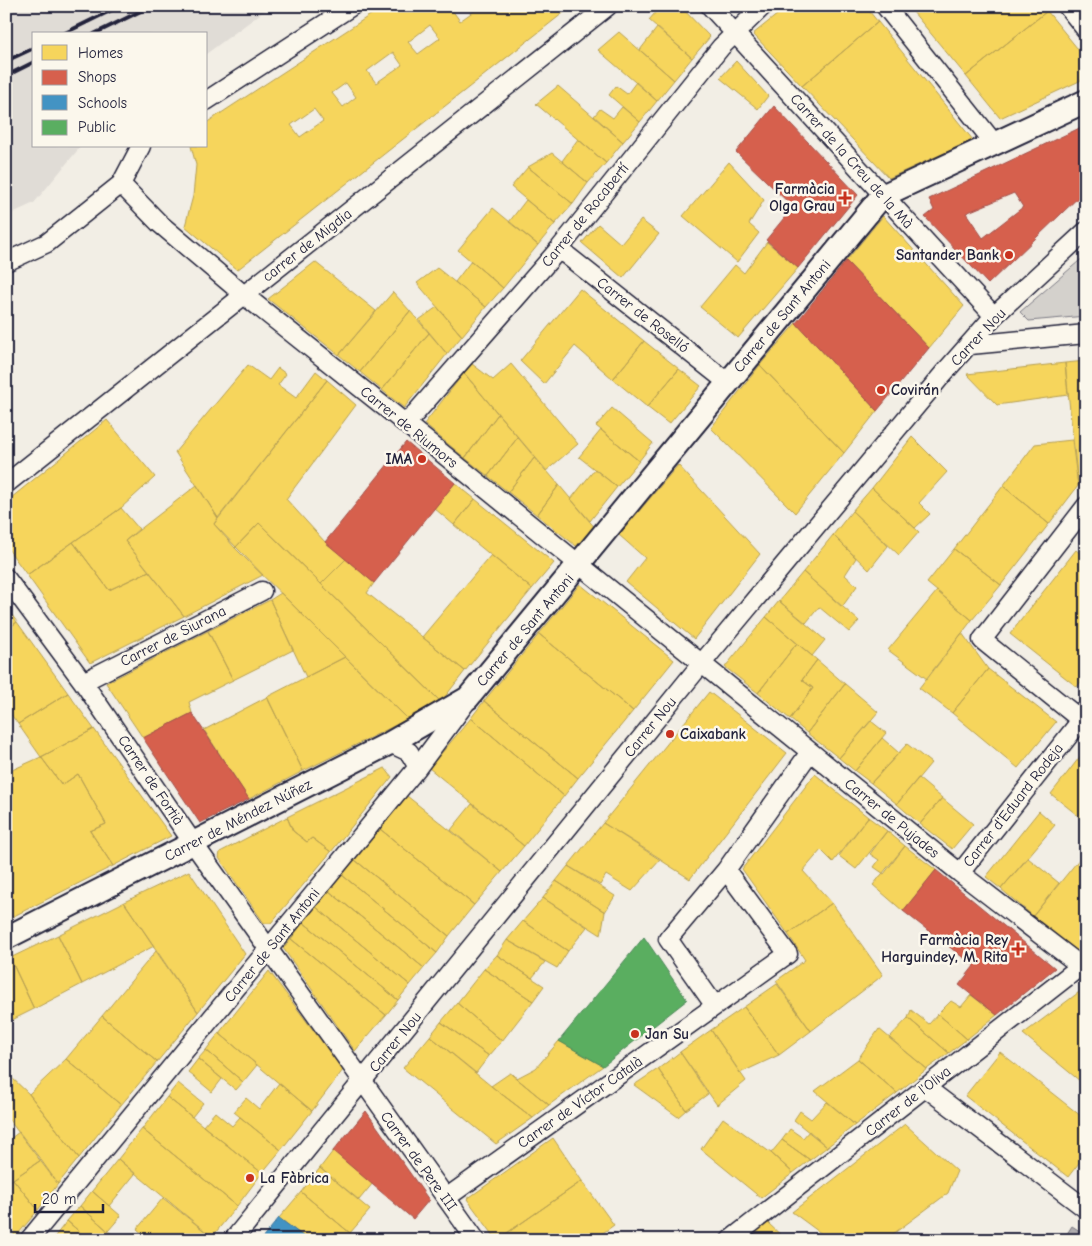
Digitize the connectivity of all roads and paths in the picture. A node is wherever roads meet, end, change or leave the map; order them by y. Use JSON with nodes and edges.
{"nodes":[{"id":1,"x":352,"y":6,"type":"edge"},
{"id":2,"x":608,"y":6,"type":"edge"},
{"id":3,"x":710,"y":6,"type":"edge"},
{"id":4,"x":763,"y":6,"type":"edge"},
{"id":5,"x":885,"y":6,"type":"edge"},
{"id":6,"x":1067,"y":6,"type":"edge"},
{"id":7,"x":1086,"y":30,"type":"edge"},
{"id":8,"x":734,"y":32,"type":"junction"},
{"id":9,"x":208,"y":100,"type":"edge"},
{"id":10,"x":1086,"y":101,"type":"edge"},
{"id":11,"x":994,"y":143,"type":"junction"},
{"id":12,"x":140,"y":148,"type":"edge"},
{"id":13,"x":122,"y":184,"type":"junction"},
{"id":14,"x":882,"y":196,"type":"junction"},
{"id":15,"x":1086,"y":231,"type":"edge"},
{"id":16,"x":559,"y":249,"type":"junction"},
{"id":17,"x":6,"y":262,"type":"edge"},
{"id":18,"x":244,"y":296,"type":"junction"},
{"id":19,"x":994,"y":316,"type":"junction"},
{"id":20,"x":1086,"y":334,"type":"edge"},
{"id":21,"x":970,"y":345,"type":"junction"},
{"id":22,"x":727,"y":382,"type":"junction"},
{"id":23,"x":406,"y":424,"type":"junction"},
{"id":24,"x":6,"y":484,"type":"edge"},
{"id":25,"x":1086,"y":506,"type":"edge"},
{"id":26,"x":580,"y":564,"type":"junction"},
{"id":27,"x":6,"y":578,"type":"edge"},
{"id":28,"x":262,"y":591,"type":"dead end"},
{"id":29,"x":702,"y":663,"type":"junction"},
{"id":30,"x":84,"y":682,"type":"junction"},
{"id":31,"x":468,"y":698,"type":"junction"},
{"id":32,"x":1084,"y":717,"type":"edge"},
{"id":33,"x":390,"y":743,"type":"junction"},
{"id":34,"x":810,"y":752,"type":"junction"},
{"id":35,"x":418,"y":767,"type":"junction"},
{"id":36,"x":194,"y":843,"type":"junction"},
{"id":37,"x":726,"y":870,"type":"junction"},
{"id":38,"x":960,"y":873,"type":"junction"},
{"id":39,"x":6,"y":938,"type":"edge"},
{"id":40,"x":269,"y":949,"type":"junction"},
{"id":41,"x":1084,"y":966,"type":"edge"},
{"id":42,"x":715,"y":1006,"type":"junction"},
{"id":43,"x":362,"y":1083,"type":"junction"},
{"id":44,"x":925,"y":1087,"type":"junction"},
{"id":45,"x":446,"y":1198,"type":"junction"},
{"id":46,"x":1086,"y":1209,"type":"edge"},
{"id":47,"x":29,"y":1240,"type":"edge"},
{"id":48,"x":232,"y":1240,"type":"edge"},
{"id":49,"x":476,"y":1240,"type":"edge"},
{"id":50,"x":730,"y":1240,"type":"edge"}],
"edges":[{"from":1,"to":9,"type":"street"},
{"from":2,"to":18,"type":"street","name":"carrer de Migdia"},
{"from":3,"to":8,"type":"street","name":"Carrer de la Creu de la Mà"},
{"from":4,"to":8,"type":"street","name":"Carrer de Rocabertí"},
{"from":5,"to":11,"type":"street"},
{"from":6,"to":7,"type":"street"},
{"from":8,"to":14,"type":"street","name":"Carrer de la Creu de la Mà"},
{"from":8,"to":16,"type":"street","name":"Carrer de Rocabertí"},
{"from":10,"to":11,"type":"street","name":"Carrer de Sant Antoni"},
{"from":11,"to":14,"type":"street","name":"Carrer de Sant Antoni"},
{"from":12,"to":13,"type":"street"},
{"from":13,"to":17,"type":"street"},
{"from":13,"to":18,"type":"street","name":"Carrer de Riumors"},
{"from":14,"to":19,"type":"street","name":"Carrer de la Creu de la Mà"},
{"from":14,"to":22,"type":"street","name":"Carrer de Sant Antoni"},
{"from":15,"to":19,"type":"street","name":"Carrer Nou"},
{"from":16,"to":22,"type":"street","name":"Carrer de Roselló"},
{"from":16,"to":23,"type":"street","name":"Carrer de Rocabertí"},
{"from":18,"to":23,"type":"street","name":"Carrer de Riumors"},
{"from":18,"to":24,"type":"street","name":"carrer de Migdia"},
{"from":19,"to":21,"type":"street","name":"Carrer Nou"},
{"from":20,"to":21,"type":"street"},
{"from":21,"to":29,"type":"street","name":"Carrer Nou"},
{"from":22,"to":26,"type":"street","name":"Carrer de Sant Antoni"},
{"from":23,"to":26,"type":"street","name":"Carrer de Riumors"},
{"from":25,"to":32,"type":"street"},
{"from":26,"to":29,"type":"street","name":"Carrer de Riumors"},
{"from":26,"to":31,"type":"street","name":"Carrer de Sant Antoni"},
{"from":27,"to":30,"type":"street","name":"Carrer de Fortià"},
{"from":28,"to":30,"type":"street","name":"Carrer de Siurana"},
{"from":29,"to":34,"type":"street","name":"Carrer de Pujades"},
{"from":29,"to":43,"type":"street","name":"Carrer Nou"},
{"from":30,"to":36,"type":"street","name":"Carrer de Fortià"},
{"from":31,"to":33,"type":"street","name":"Carrer de Méndez Núñez"},
{"from":31,"to":35,"type":"street","name":"Carrer de Sant Antoni"},
{"from":32,"to":38,"type":"street","name":"Carrer d'Eduard Rodeja"},
{"from":33,"to":35,"type":"street"},
{"from":33,"to":36,"type":"street","name":"Carrer de Méndez Núñez"},
{"from":34,"to":37,"type":"street"},
{"from":34,"to":38,"type":"street","name":"Carrer de Pujades"},
{"from":35,"to":40,"type":"street","name":"Carrer de Sant Antoni"},
{"from":36,"to":39,"type":"street","name":"Carrer de Méndez Núñez"},
{"from":36,"to":40,"type":"street","name":"Carrer de Fortià"},
{"from":37,"to":42,"type":"street"},
{"from":37,"to":42,"type":"street","name":"Carrer de Víctor Català"},
{"from":38,"to":41,"type":"street","name":"Carrer de Pujades"},
{"from":40,"to":43,"type":"street","name":"Carrer de Fortià"},
{"from":40,"to":47,"type":"street","name":"Carrer de Sant Antoni"},
{"from":41,"to":44,"type":"street","name":"Carrer de l'Oliva"},
{"from":42,"to":45,"type":"street","name":"Carrer de Víctor Català"},
{"from":43,"to":45,"type":"street","name":"Carrer de Pere III"},
{"from":43,"to":48,"type":"street","name":"Carrer Nou"},
{"from":44,"to":46,"type":"street"},
{"from":44,"to":50,"type":"street","name":"Carrer de l'Oliva"},
{"from":45,"to":49,"type":"street","name":"Carrer de Pere III"}]}
